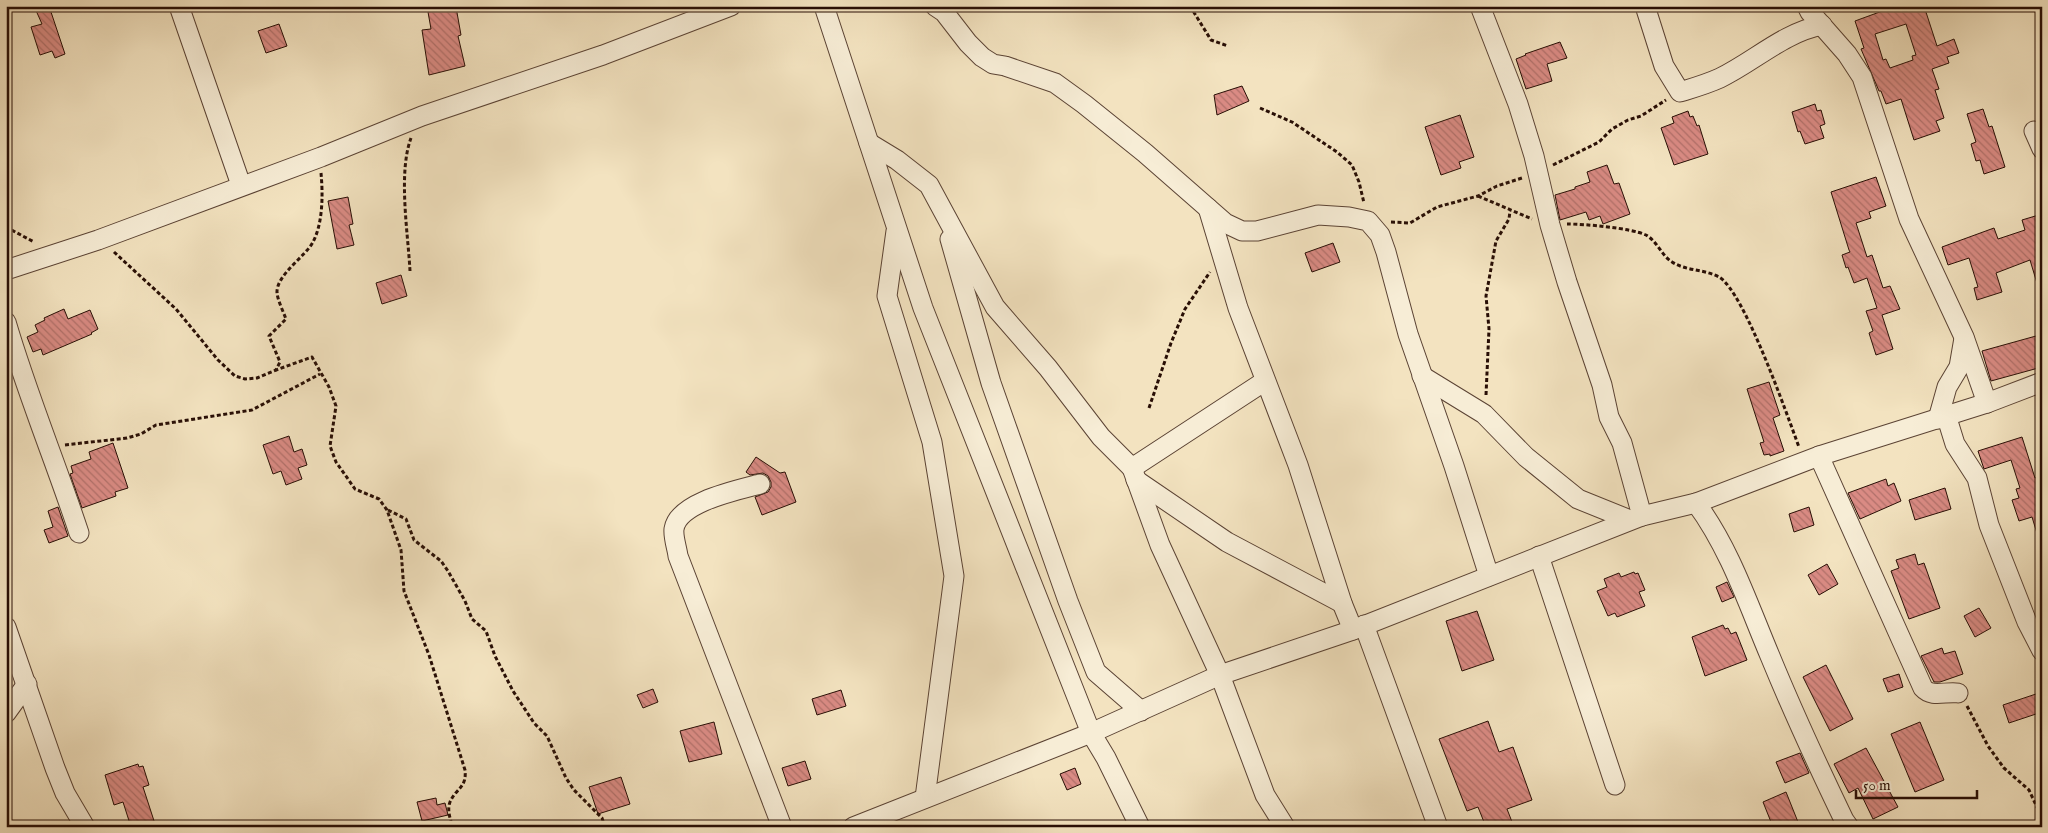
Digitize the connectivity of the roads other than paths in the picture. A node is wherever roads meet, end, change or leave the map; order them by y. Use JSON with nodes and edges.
{"nodes":[{"id":1,"x":180,"y":6,"type":"edge"},
{"id":2,"x":731,"y":6,"type":"edge"},
{"id":3,"x":824,"y":6,"type":"edge"},
{"id":4,"x":935,"y":6,"type":"edge"},
{"id":5,"x":1480,"y":6,"type":"edge"},
{"id":6,"x":1645,"y":6,"type":"edge"},
{"id":7,"x":1807,"y":6,"type":"edge"},
{"id":8,"x":1822,"y":25,"type":"junction"},
{"id":9,"x":869,"y":142,"type":"junction"},
{"id":10,"x":241,"y":185,"type":"junction"},
{"id":11,"x":940,"y":204,"type":"junction"},
{"id":12,"x":1208,"y":208,"type":"junction"},
{"id":13,"x":897,"y":227,"type":"junction"},
{"id":14,"x":7,"y":273,"type":"edge"},
{"id":15,"x":6,"y":322,"type":"edge"},
{"id":16,"x":1964,"y":336,"type":"junction"},
{"id":17,"x":1422,"y":376,"type":"junction"},
{"id":18,"x":1265,"y":381,"type":"junction"},
{"id":19,"x":2042,"y":382,"type":"edge"},
{"id":20,"x":1987,"y":403,"type":"junction"},
{"id":21,"x":1942,"y":417,"type":"junction"},
{"id":22,"x":1812,"y":459,"type":"junction"},
{"id":23,"x":1134,"y":474,"type":"junction"},
{"id":24,"x":760,"y":484,"type":"dead end"},
{"id":25,"x":1696,"y":502,"type":"junction"},
{"id":26,"x":1636,"y":518,"type":"junction"},
{"id":27,"x":79,"y":534,"type":"dead end"},
{"id":28,"x":1539,"y":556,"type":"junction"},
{"id":29,"x":1489,"y":576,"type":"junction"},
{"id":30,"x":1342,"y":604,"type":"junction"},
{"id":31,"x":6,"y":627,"type":"edge"},
{"id":32,"x":1359,"y":627,"type":"junction"},
{"id":33,"x":2042,"y":651,"type":"edge"},
{"id":34,"x":1220,"y":676,"type":"junction"},
{"id":35,"x":27,"y":684,"type":"junction"},
{"id":36,"x":1958,"y":693,"type":"road end"},
{"id":37,"x":1141,"y":711,"type":"junction"},
{"id":38,"x":6,"y":712,"type":"edge"},
{"id":39,"x":1091,"y":733,"type":"junction"},
{"id":40,"x":1616,"y":785,"type":"dead end"},
{"id":41,"x":925,"y":798,"type":"junction"},
{"id":42,"x":85,"y":827,"type":"edge"},
{"id":43,"x":782,"y":827,"type":"edge"},
{"id":44,"x":853,"y":827,"type":"edge"},
{"id":45,"x":1140,"y":827,"type":"edge"},
{"id":46,"x":1285,"y":827,"type":"edge"},
{"id":47,"x":1438,"y":827,"type":"edge"},
{"id":48,"x":1849,"y":827,"type":"edge"}],
"edges":[{"from":1,"to":10,"type":"street"},
{"from":2,"to":10,"type":"street"},
{"from":3,"to":9,"type":"street"},
{"from":4,"to":12,"type":"street"},
{"from":5,"to":26,"type":"street"},
{"from":6,"to":8,"type":"street"},
{"from":7,"to":8,"type":"street"},
{"from":8,"to":16,"type":"street"},
{"from":9,"to":11,"type":"street"},
{"from":9,"to":13,"type":"street"},
{"from":10,"to":14,"type":"street"},
{"from":11,"to":23,"type":"street"},
{"from":11,"to":37,"type":"street"},
{"from":12,"to":17,"type":"street"},
{"from":12,"to":18,"type":"street"},
{"from":13,"to":39,"type":"street"},
{"from":13,"to":41,"type":"street"},
{"from":15,"to":27,"type":"street"},
{"from":16,"to":20,"type":"street"},
{"from":16,"to":21,"type":"street"},
{"from":17,"to":26,"type":"street"},
{"from":17,"to":29,"type":"street"},
{"from":18,"to":23,"type":"street"},
{"from":18,"to":30,"type":"street"},
{"from":19,"to":20,"type":"street"},
{"from":20,"to":21,"type":"street"},
{"from":21,"to":22,"type":"street"},
{"from":21,"to":33,"type":"street"},
{"from":22,"to":25,"type":"street"},
{"from":22,"to":36,"type":"street"},
{"from":23,"to":30,"type":"street"},
{"from":23,"to":34,"type":"street"},
{"from":24,"to":43,"type":"street"},
{"from":25,"to":26,"type":"street"},
{"from":25,"to":48,"type":"street"},
{"from":26,"to":28,"type":"street"},
{"from":28,"to":29,"type":"street"},
{"from":28,"to":40,"type":"street"},
{"from":29,"to":32,"type":"street"},
{"from":30,"to":32,"type":"street"},
{"from":31,"to":35,"type":"street"},
{"from":32,"to":34,"type":"street"},
{"from":32,"to":47,"type":"street"},
{"from":34,"to":37,"type":"street"},
{"from":34,"to":46,"type":"street"},
{"from":35,"to":38,"type":"street"},
{"from":35,"to":42,"type":"street"},
{"from":37,"to":39,"type":"street"},
{"from":39,"to":41,"type":"street"},
{"from":39,"to":45,"type":"street"},
{"from":41,"to":44,"type":"street"}]}
